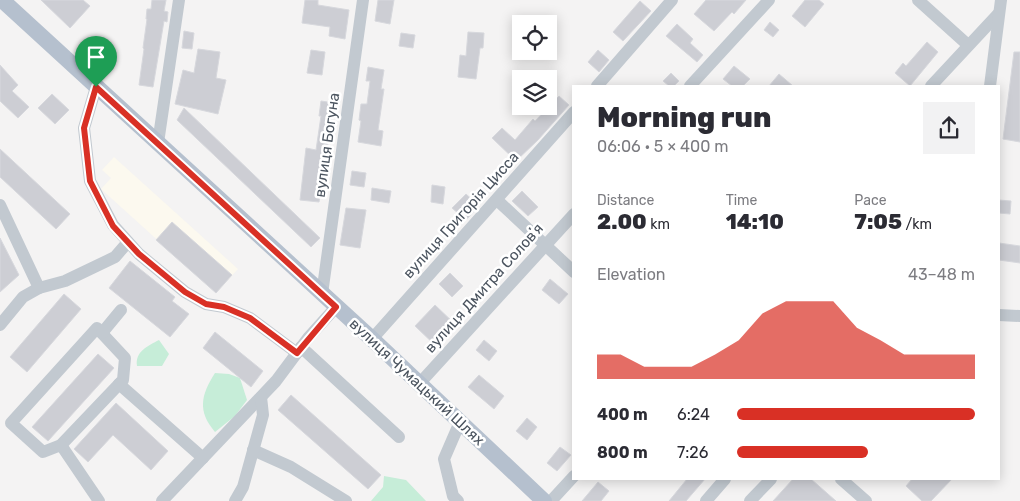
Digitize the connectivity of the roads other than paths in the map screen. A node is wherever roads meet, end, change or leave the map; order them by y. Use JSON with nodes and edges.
{"nodes":[{"id":1,"x":2,"y":0,"type":"edge"},
{"id":2,"x":179,"y":0,"type":"edge"},
{"id":3,"x":363,"y":0,"type":"edge"},
{"id":4,"x":672,"y":0,"type":"edge"},
{"id":5,"x":769,"y":0,"type":"edge"},
{"id":6,"x":918,"y":0,"type":"edge"},
{"id":7,"x":1000,"y":6,"type":"edge"},
{"id":8,"x":968,"y":45,"type":"junction"},
{"id":9,"x":598,"y":85,"type":"edge"},
{"id":10,"x":691,"y":85,"type":"edge"},
{"id":11,"x":931,"y":85,"type":"edge"},
{"id":12,"x":990,"y":85,"type":"edge"},
{"id":13,"x":96,"y":87,"type":"junction"},
{"id":14,"x":572,"y":114,"type":"edge"},
{"id":15,"x":158,"y":143,"type":"junction"},
{"id":16,"x":497,"y":200,"type":"junction"},
{"id":17,"x":0,"y":205,"type":"edge"},
{"id":18,"x":572,"y":216,"type":"edge"},
{"id":19,"x":128,"y":242,"type":"junction"},
{"id":20,"x":545,"y":245,"type":"junction"},
{"id":21,"x":572,"y":270,"type":"edge"},
{"id":22,"x":39,"y":288,"type":"junction"},
{"id":23,"x":322,"y":294,"type":"junction"},
{"id":24,"x":336,"y":307,"type":"junction"},
{"id":25,"x":121,"y":310,"type":"dead end"},
{"id":26,"x":1000,"y":316,"type":"edge"},
{"id":27,"x":1020,"y":316,"type":"edge"},
{"id":28,"x":0,"y":325,"type":"edge"},
{"id":29,"x":102,"y":333,"type":"junction"},
{"id":30,"x":372,"y":340,"type":"junction"},
{"id":31,"x":299,"y":350,"type":"junction"},
{"id":32,"x":119,"y":384,"type":"junction"},
{"id":33,"x":419,"y":384,"type":"junction"},
{"id":34,"x":261,"y":397,"type":"junction"},
{"id":35,"x":460,"y":422,"type":"junction"},
{"id":36,"x":399,"y":438,"type":"dead end"},
{"id":37,"x":61,"y":445,"type":"junction"},
{"id":38,"x":253,"y":450,"type":"junction"},
{"id":39,"x":203,"y":458,"type":"junction"},
{"id":40,"x":572,"y":478,"type":"edge"},
{"id":41,"x":724,"y":480,"type":"edge"},
{"id":42,"x":770,"y":480,"type":"edge"},
{"id":43,"x":842,"y":480,"type":"edge"},
{"id":44,"x":99,"y":501,"type":"edge"},
{"id":45,"x":162,"y":501,"type":"edge"},
{"id":46,"x":235,"y":501,"type":"edge"},
{"id":47,"x":346,"y":501,"type":"edge"},
{"id":48,"x":458,"y":501,"type":"edge"},
{"id":49,"x":544,"y":501,"type":"edge"},
{"id":50,"x":551,"y":501,"type":"edge"},
{"id":51,"x":706,"y":501,"type":"edge"},
{"id":52,"x":750,"y":501,"type":"edge"},
{"id":53,"x":866,"y":501,"type":"edge"}],
"edges":[{"from":1,"to":13,"type":"main road","name":"вулиця Чумацький Шлях"},
{"from":2,"to":15,"type":"street"},
{"from":3,"to":23,"type":"street","name":"вулиця Богуна"},
{"from":4,"to":9,"type":"street"},
{"from":5,"to":10,"type":"street"},
{"from":6,"to":8,"type":"street"},
{"from":7,"to":8,"type":"street"},
{"from":7,"to":12,"type":"street"},
{"from":8,"to":11,"type":"street"},
{"from":13,"to":15,"type":"main road","name":"вулиця Чумацький Шлях"},
{"from":13,"to":19,"type":"street"},
{"from":14,"to":16,"type":"street","name":"вулиця Григорія Цисса"},
{"from":15,"to":23,"type":"main road","name":"вулиця Чумацький Шлях"},
{"from":16,"to":20,"type":"street"},
{"from":16,"to":30,"type":"street","name":"вулиця Григорія Цисса"},
{"from":17,"to":22,"type":"street"},
{"from":18,"to":20,"type":"street","name":"вулиця Дмитра Соловʼя"},
{"from":19,"to":22,"type":"street"},
{"from":19,"to":31,"type":"street"},
{"from":20,"to":21,"type":"street"},
{"from":20,"to":33,"type":"street","name":"вулиця Дмитра Соловʼя"},
{"from":22,"to":28,"type":"street"},
{"from":23,"to":24,"type":"main road","name":"вулиця Чумацький Шлях"},
{"from":24,"to":30,"type":"main road","name":"вулиця Чумацький Шлях"},
{"from":24,"to":31,"type":"street"},
{"from":25,"to":29,"type":"street"},
{"from":26,"to":27,"type":"street"},
{"from":29,"to":32,"type":"street"},
{"from":29,"to":37,"type":"street"},
{"from":30,"to":33,"type":"main road","name":"вулиця Чумацький Шлях"},
{"from":31,"to":34,"type":"street"},
{"from":31,"to":36,"type":"street"},
{"from":32,"to":37,"type":"street"},
{"from":32,"to":39,"type":"street"},
{"from":33,"to":35,"type":"main road","name":"вулиця Чумацький Шлях"},
{"from":34,"to":38,"type":"street"},
{"from":34,"to":39,"type":"street"},
{"from":35,"to":48,"type":"street"},
{"from":35,"to":49,"type":"main road","name":"вулиця Чумацький Шлях"},
{"from":37,"to":44,"type":"street"},
{"from":38,"to":46,"type":"street"},
{"from":38,"to":47,"type":"street"},
{"from":39,"to":45,"type":"street"},
{"from":40,"to":50,"type":"street"},
{"from":41,"to":51,"type":"street"},
{"from":42,"to":52,"type":"street"},
{"from":43,"to":53,"type":"street"}]}
